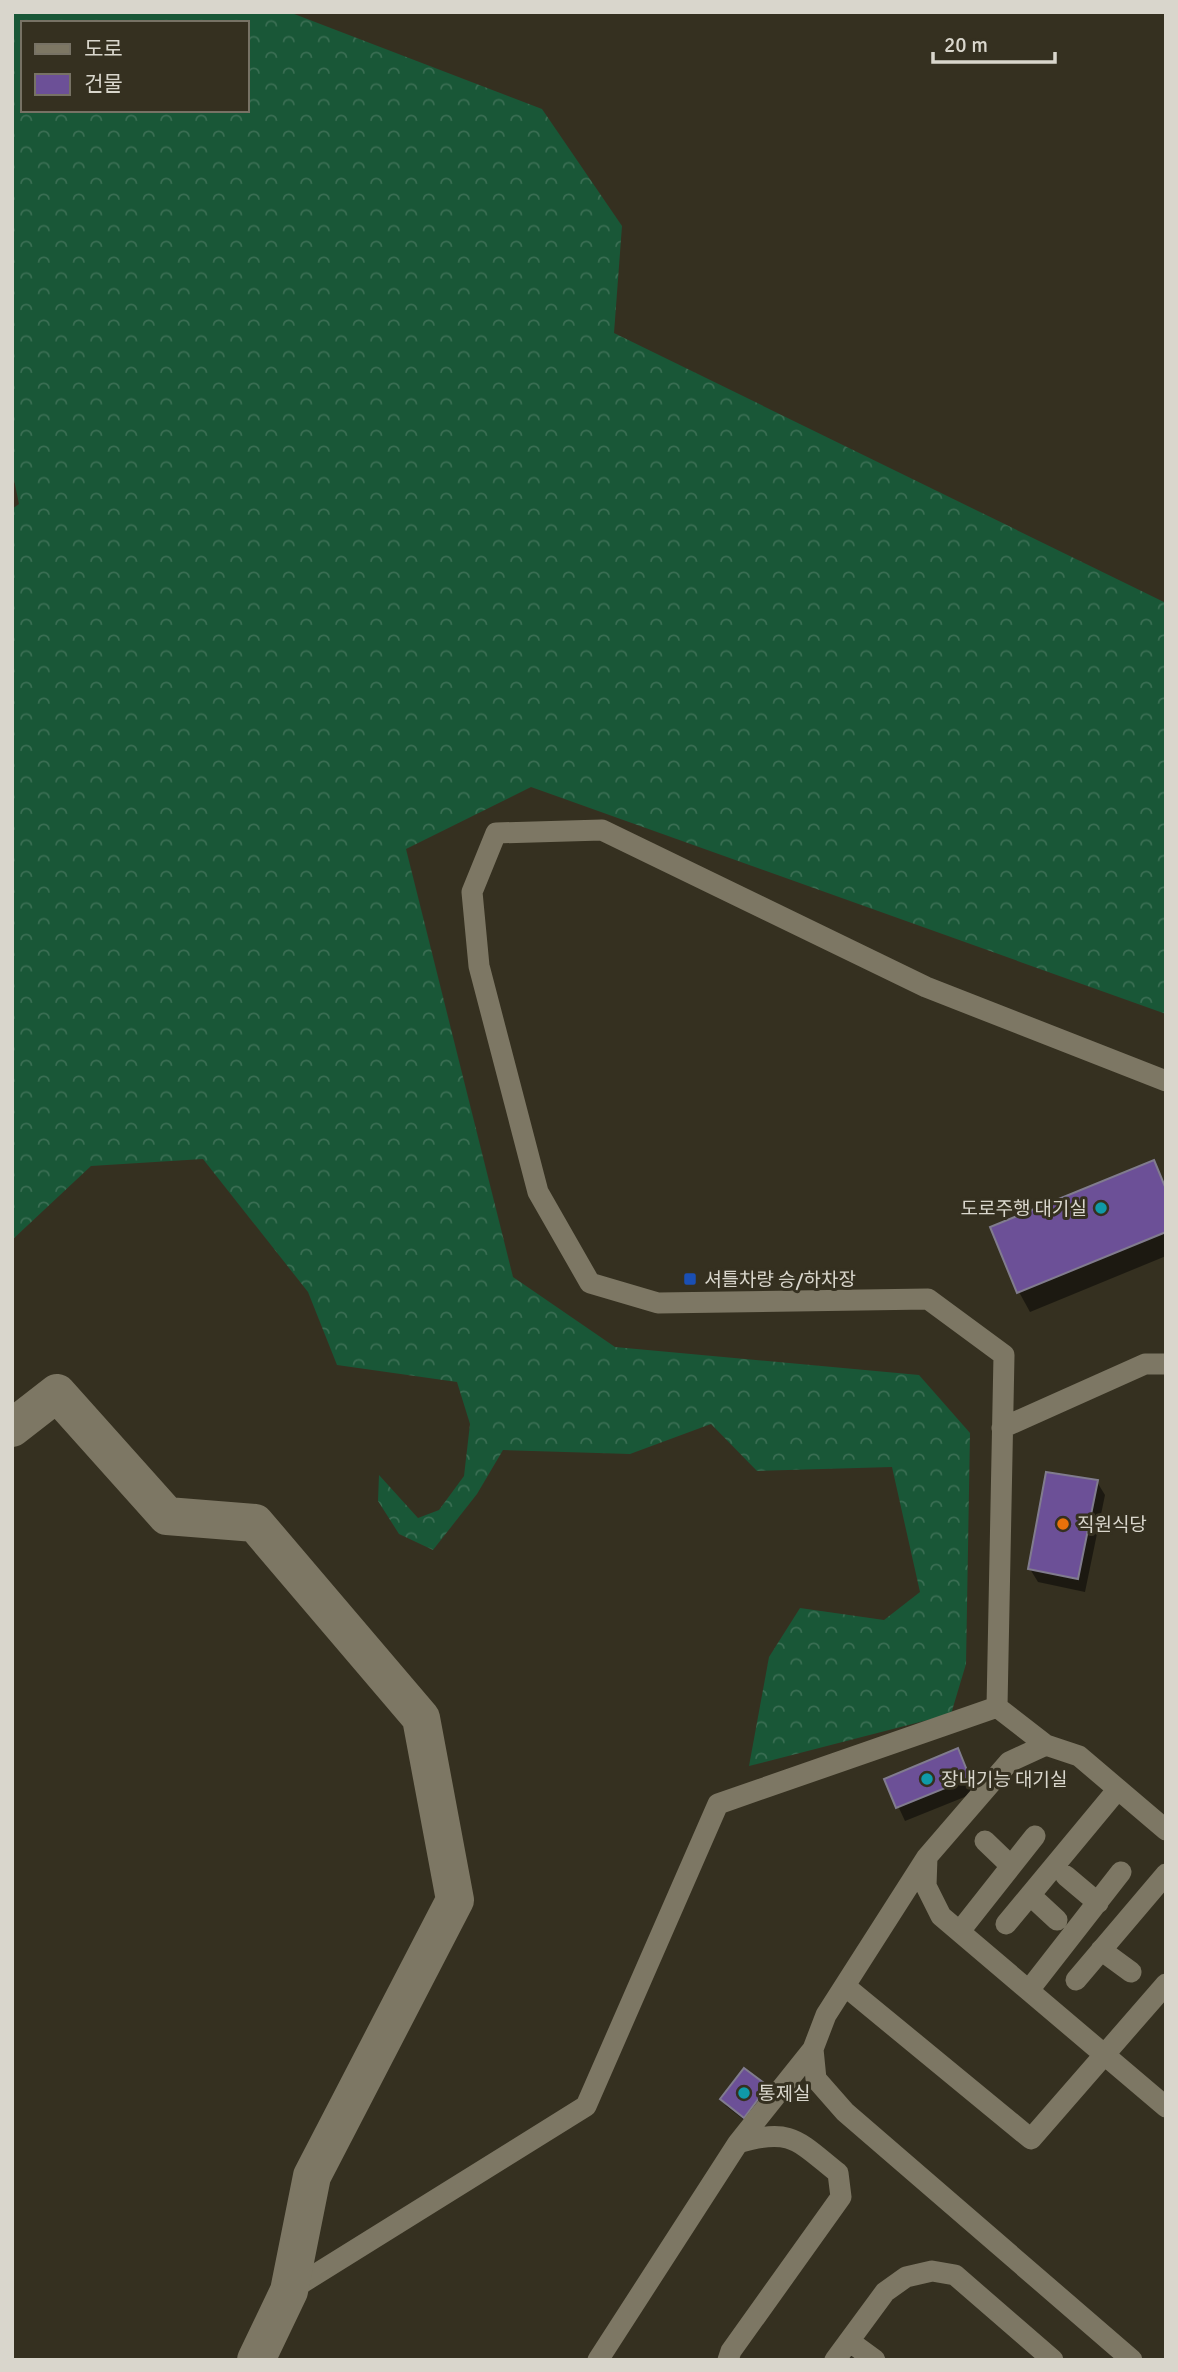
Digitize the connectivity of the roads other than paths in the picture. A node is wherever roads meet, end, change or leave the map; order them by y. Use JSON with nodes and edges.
{"nodes":[{"id":1,"x":1166,"y":1082,"type":"edge"},
{"id":2,"x":1166,"y":1364,"type":"edge"},
{"id":3,"x":12,"y":1428,"type":"edge"},
{"id":4,"x":1002,"y":1428,"type":"junction"},
{"id":5,"x":997,"y":1707,"type":"junction"},
{"id":6,"x":1046,"y":1745,"type":"junction"},
{"id":7,"x":1118,"y":1789,"type":"junction"},
{"id":8,"x":1166,"y":1830,"type":"edge"},
{"id":9,"x":1035,"y":1836,"type":"dead end"},
{"id":10,"x":985,"y":1841,"type":"dead end"},
{"id":11,"x":927,"y":1857,"type":"junction"},
{"id":12,"x":1011,"y":1866,"type":"junction"},
{"id":13,"x":1121,"y":1872,"type":"dead end"},
{"id":14,"x":1166,"y":1874,"type":"edge"},
{"id":15,"x":1066,"y":1876,"type":"dead end"},
{"id":16,"x":1030,"y":1895,"type":"junction"},
{"id":17,"x":1098,"y":1903,"type":"junction"},
{"id":18,"x":1057,"y":1920,"type":"dead end"},
{"id":19,"x":1006,"y":1924,"type":"dead end"},
{"id":20,"x":960,"y":1931,"type":"junction"},
{"id":21,"x":1101,"y":1950,"type":"junction"},
{"id":22,"x":1130,"y":1972,"type":"dead end"},
{"id":23,"x":1076,"y":1980,"type":"dead end"},
{"id":24,"x":1166,"y":1984,"type":"edge"},
{"id":25,"x":845,"y":1986,"type":"junction"},
{"id":26,"x":1029,"y":1990,"type":"junction"},
{"id":27,"x":813,"y":2049,"type":"junction"},
{"id":28,"x":1104,"y":2055,"type":"junction"},
{"id":29,"x":1166,"y":2107,"type":"edge"},
{"id":30,"x":738,"y":2143,"type":"junction"},
{"id":31,"x":289,"y":2291,"type":"junction"},
{"id":32,"x":849,"y":2341,"type":"junction"},
{"id":33,"x":256,"y":2360,"type":"edge"},
{"id":34,"x":598,"y":2360,"type":"edge"},
{"id":35,"x":728,"y":2360,"type":"edge"},
{"id":36,"x":835,"y":2360,"type":"edge"},
{"id":37,"x":875,"y":2360,"type":"edge"},
{"id":38,"x":1053,"y":2360,"type":"edge"},
{"id":39,"x":1132,"y":2360,"type":"edge"}],
"edges":[{"from":1,"to":4,"type":"lane"},
{"from":2,"to":4,"type":"lane"},
{"from":3,"to":31,"type":"street"},
{"from":4,"to":5,"type":"lane"},
{"from":5,"to":6,"type":"lane"},
{"from":5,"to":31,"type":"lane"},
{"from":6,"to":7,"type":"lane"},
{"from":6,"to":11,"type":"lane"},
{"from":7,"to":8,"type":"lane"},
{"from":7,"to":16,"type":"lane"},
{"from":9,"to":12,"type":"lane"},
{"from":10,"to":12,"type":"lane"},
{"from":11,"to":20,"type":"lane"},
{"from":11,"to":25,"type":"lane"},
{"from":12,"to":20,"type":"lane"},
{"from":13,"to":17,"type":"lane"},
{"from":14,"to":21,"type":"lane"},
{"from":15,"to":17,"type":"lane"},
{"from":16,"to":18,"type":"lane"},
{"from":16,"to":19,"type":"lane"},
{"from":17,"to":26,"type":"lane"},
{"from":20,"to":26,"type":"lane"},
{"from":21,"to":22,"type":"lane"},
{"from":21,"to":23,"type":"lane"},
{"from":24,"to":28,"type":"lane"},
{"from":25,"to":27,"type":"lane"},
{"from":25,"to":28,"type":"lane"},
{"from":26,"to":28,"type":"lane"},
{"from":27,"to":30,"type":"lane"},
{"from":27,"to":39,"type":"lane"},
{"from":28,"to":29,"type":"lane"},
{"from":30,"to":34,"type":"lane"},
{"from":30,"to":35,"type":"lane"},
{"from":31,"to":33,"type":"street"},
{"from":32,"to":36,"type":"lane"},
{"from":32,"to":37,"type":"lane"},
{"from":32,"to":38,"type":"lane"}]}
